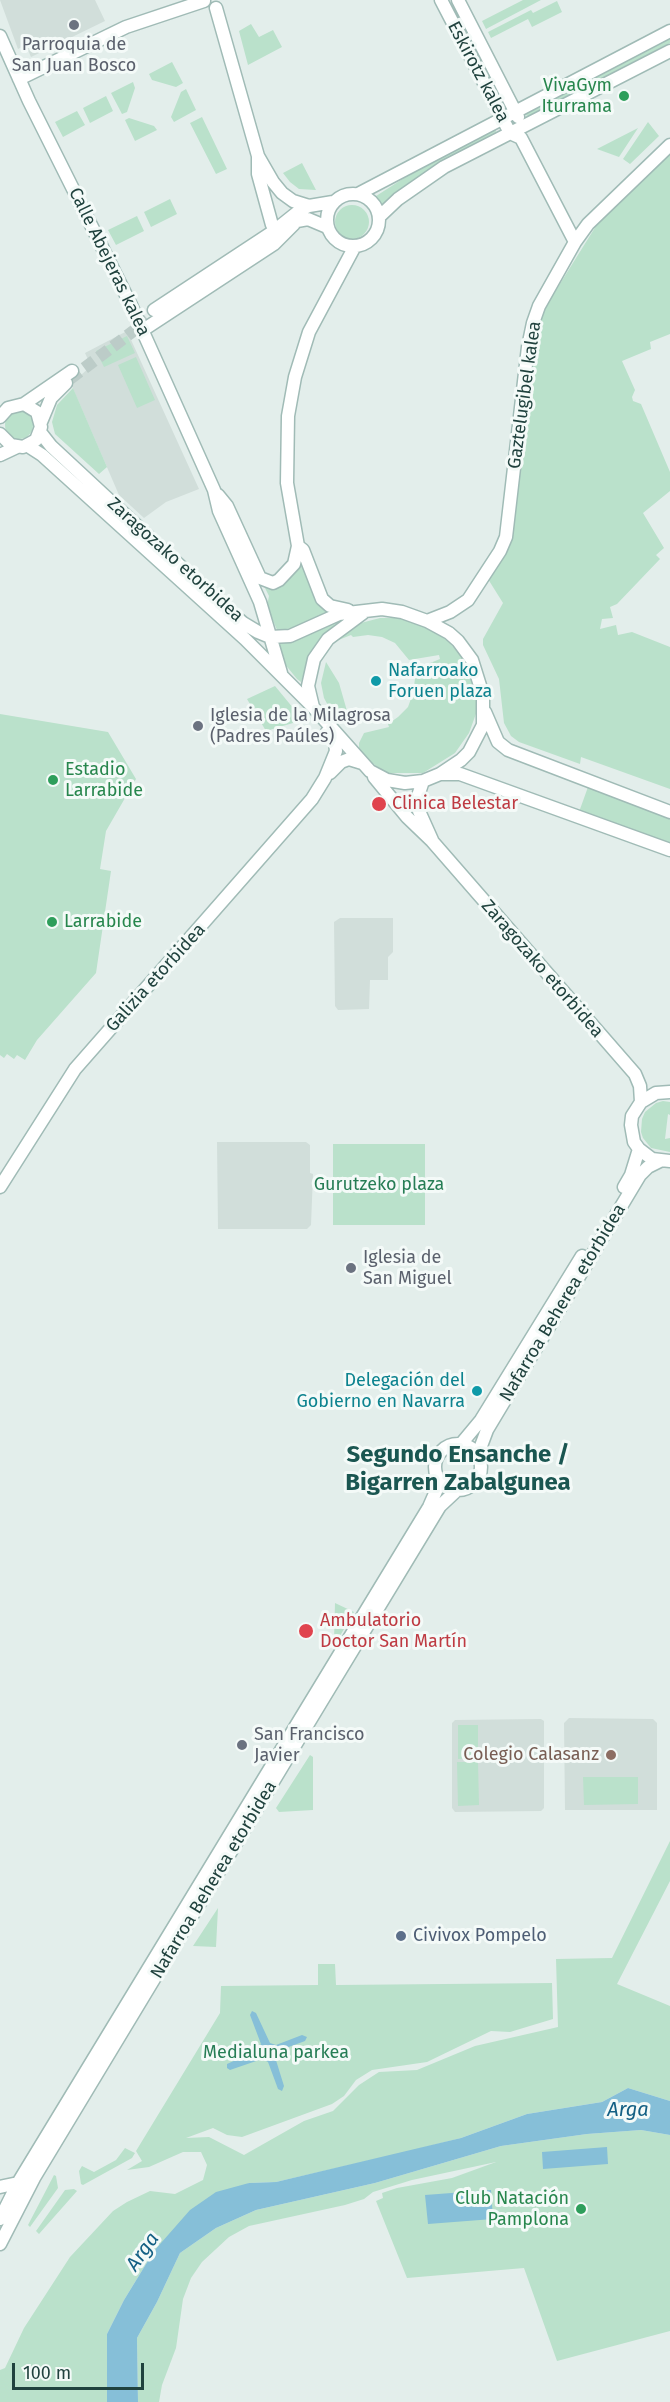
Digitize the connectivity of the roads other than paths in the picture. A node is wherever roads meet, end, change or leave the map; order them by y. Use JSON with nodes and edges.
{"nodes":[{"id":1,"x":441,"y":0,"type":"edge"},
{"id":2,"x":458,"y":0,"type":"edge"},
{"id":3,"x":204,"y":1,"type":"edge"},
{"id":4,"x":219,"y":4,"type":"edge"},
{"id":5,"x":670,"y":31,"type":"edge"},
{"id":6,"x":0,"y":36,"type":"edge"},
{"id":7,"x":670,"y":51,"type":"edge"},
{"id":8,"x":20,"y":79,"type":"junction"},
{"id":9,"x":516,"y":111,"type":"junction"},
{"id":10,"x":502,"y":118,"type":"junction"},
{"id":11,"x":518,"y":132,"type":"junction"},
{"id":12,"x":670,"y":145,"type":"edge"},
{"id":13,"x":258,"y":156,"type":"junction"},
{"id":14,"x":360,"y":194,"type":"junction"},
{"id":15,"x":333,"y":202,"type":"junction"},
{"id":16,"x":309,"y":206,"type":"junction"},
{"id":17,"x":379,"y":217,"type":"junction"},
{"id":18,"x":295,"y":218,"type":"junction"},
{"id":19,"x":272,"y":225,"type":"junction"},
{"id":20,"x":327,"y":227,"type":"junction"},
{"id":21,"x":575,"y":242,"type":"junction"},
{"id":22,"x":355,"y":246,"type":"junction"},
{"id":23,"x":155,"y":312,"type":"tunnel mouth"},
{"id":24,"x":136,"y":315,"type":"junction"},
{"id":25,"x":143,"y":330,"type":"junction"},
{"id":26,"x":0,"y":398,"type":"edge"},
{"id":27,"x":18,"y":405,"type":"junction"},
{"id":28,"x":0,"y":417,"type":"edge"},
{"id":29,"x":41,"y":427,"type":"junction"},
{"id":30,"x":0,"y":434,"type":"edge"},
{"id":31,"x":22,"y":446,"type":"junction"},
{"id":32,"x":0,"y":455,"type":"edge"},
{"id":33,"x":214,"y":490,"type":"junction"},
{"id":34,"x":298,"y":546,"type":"junction"},
{"id":35,"x":260,"y":602,"type":"junction"},
{"id":36,"x":364,"y":612,"type":"junction"},
{"id":37,"x":427,"y":621,"type":"junction"},
{"id":38,"x":243,"y":623,"type":"junction"},
{"id":39,"x":270,"y":637,"type":"junction"},
{"id":40,"x":281,"y":674,"type":"junction"},
{"id":41,"x":313,"y":707,"type":"junction"},
{"id":42,"x":484,"y":708,"type":"junction"},
{"id":43,"x":322,"y":717,"type":"junction"},
{"id":44,"x":366,"y":767,"type":"junction"},
{"id":45,"x":441,"y":774,"type":"junction"},
{"id":46,"x":325,"y":778,"type":"junction"},
{"id":47,"x":423,"y":781,"type":"junction"},
{"id":48,"x":670,"y":812,"type":"edge"},
{"id":49,"x":432,"y":841,"type":"junction"},
{"id":50,"x":670,"y":850,"type":"edge"},
{"id":51,"x":635,"y":1074,"type":"junction"},
{"id":52,"x":670,"y":1092,"type":"edge"},
{"id":53,"x":656,"y":1093,"type":"junction"},
{"id":54,"x":641,"y":1102,"type":"junction"},
{"id":55,"x":639,"y":1149,"type":"junction"},
{"id":56,"x":665,"y":1161,"type":"edge"},
{"id":57,"x":0,"y":1187,"type":"edge"},
{"id":58,"x":461,"y":1444,"type":"junction"},
{"id":59,"x":478,"y":1454,"type":"junction"},
{"id":60,"x":440,"y":1482,"type":"junction"},
{"id":61,"x":456,"y":1491,"type":"junction"},
{"id":62,"x":22,"y":2186,"type":"junction"},
{"id":63,"x":0,"y":2187,"type":"edge"},
{"id":64,"x":3,"y":2206,"type":"edge"},
{"id":65,"x":0,"y":2244,"type":"edge"}],
"edges":[{"from":1,"to":10,"type":"main road","name":"Eskirotz kalea"},
{"from":2,"to":9,"type":"main road","name":"Eskirotz kalea"},
{"from":3,"to":4,"type":"main road"},
{"from":3,"to":8,"type":"main road"},
{"from":4,"to":13,"type":"main road"},
{"from":5,"to":9,"type":"main road"},
{"from":6,"to":8,"type":"main road","name":"Calle Abejeras kalea"},
{"from":7,"to":11,"type":"main road"},
{"from":8,"to":24,"type":"main road","name":"Calle Abejeras kalea"},
{"from":9,"to":10,"type":"main road"},
{"from":9,"to":11,"type":"main road","name":"Eskirotz kalea"},
{"from":10,"to":11,"type":"main road","name":"Eskirotz kalea"},
{"from":10,"to":14,"type":"main road"},
{"from":11,"to":17,"type":"main road"},
{"from":11,"to":21,"type":"main road","name":"Eskirotz kalea"},
{"from":12,"to":21,"type":"main road","name":"Gaztelugibel kalea"},
{"from":13,"to":16,"type":"main road"},
{"from":13,"to":19,"type":"main road"},
{"from":14,"to":15,"type":"main road"},
{"from":14,"to":17,"type":"main road"},
{"from":15,"to":16,"type":"main road"},
{"from":15,"to":20,"type":"main road"},
{"from":16,"to":18,"type":"main road"},
{"from":17,"to":22,"type":"main road"},
{"from":18,"to":19,"type":"main road"},
{"from":18,"to":20,"type":"main road"},
{"from":18,"to":23,"type":"main road"},
{"from":18,"to":25,"type":"main road"},
{"from":19,"to":24,"type":"main road"},
{"from":20,"to":22,"type":"main road"},
{"from":21,"to":37,"type":"main road","name":"Gaztelugibel kalea"},
{"from":22,"to":34,"type":"main road"},
{"from":24,"to":25,"type":"main road","name":"Calle Abejeras kalea"},
{"from":25,"to":33,"type":"main road","name":"Calle Abejeras kalea"},
{"from":26,"to":27,"type":"main road"},
{"from":27,"to":28,"type":"main road"},
{"from":27,"to":29,"type":"main road","name":"Zaragozako etorbidea"},
{"from":27,"to":29,"type":"main road"},
{"from":29,"to":31,"type":"main road"},
{"from":29,"to":38,"type":"main road","name":"Zaragozako etorbidea"},
{"from":30,"to":31,"type":"main road","name":"Zaragozako etorbidea"},
{"from":31,"to":32,"type":"main road"},
{"from":31,"to":40,"type":"main road","name":"Zaragozako etorbidea"},
{"from":33,"to":34,"type":"main road","name":"Calle Abejeras kalea"},
{"from":33,"to":35,"type":"main road","name":"Calle Abejeras kalea"},
{"from":34,"to":36,"type":"main road"},
{"from":35,"to":38,"type":"main road"},
{"from":35,"to":39,"type":"main road","name":"Calle Abejeras kalea"},
{"from":36,"to":37,"type":"main road"},
{"from":36,"to":39,"type":"main road"},
{"from":36,"to":41,"type":"main road"},
{"from":37,"to":42,"type":"main road"},
{"from":38,"to":39,"type":"main road","name":"Zaragozako etorbidea"},
{"from":39,"to":40,"type":"main road","name":"Calle Abejeras kalea"},
{"from":40,"to":41,"type":"main road","name":"Zaragozako etorbidea"},
{"from":41,"to":43,"type":"main road"},
{"from":42,"to":45,"type":"main road"},
{"from":42,"to":48,"type":"main road"},
{"from":43,"to":44,"type":"main road"},
{"from":43,"to":46,"type":"main road","name":"Galizia etorbidea"},
{"from":44,"to":46,"type":"main road","name":"Galizia etorbidea"},
{"from":44,"to":47,"type":"main road"},
{"from":44,"to":49,"type":"main road","name":"Zaragozako etorbidea"},
{"from":45,"to":47,"type":"main road"},
{"from":45,"to":50,"type":"main road"},
{"from":46,"to":57,"type":"main road","name":"Galizia etorbidea"},
{"from":47,"to":49,"type":"main road","name":"Zaragozako etorbidea"},
{"from":49,"to":51,"type":"main road","name":"Zaragozako etorbidea"},
{"from":51,"to":53,"type":"main road"},
{"from":51,"to":54,"type":"main road","name":"Zaragozako etorbidea"},
{"from":52,"to":53,"type":"main road"},
{"from":53,"to":54,"type":"main road"},
{"from":54,"to":55,"type":"main road"},
{"from":55,"to":56,"type":"main road"},
{"from":55,"to":58,"type":"main road","name":"Nafarroa Beherea etorbidea"},
{"from":56,"to":59,"type":"main road","name":"Nafarroa Beherea etorbidea"},
{"from":58,"to":59,"type":"main road"},
{"from":58,"to":60,"type":"main road"},
{"from":59,"to":61,"type":"main road"},
{"from":60,"to":61,"type":"main road"},
{"from":60,"to":62,"type":"main road","name":"Nafarroa Beherea etorbidea"},
{"from":61,"to":62,"type":"main road","name":"Nafarroa Beherea etorbidea"},
{"from":62,"to":63,"type":"main road"},
{"from":62,"to":64,"type":"main road"},
{"from":62,"to":65,"type":"main road","name":"Nafarroa Beherea etorbidea"}]}
